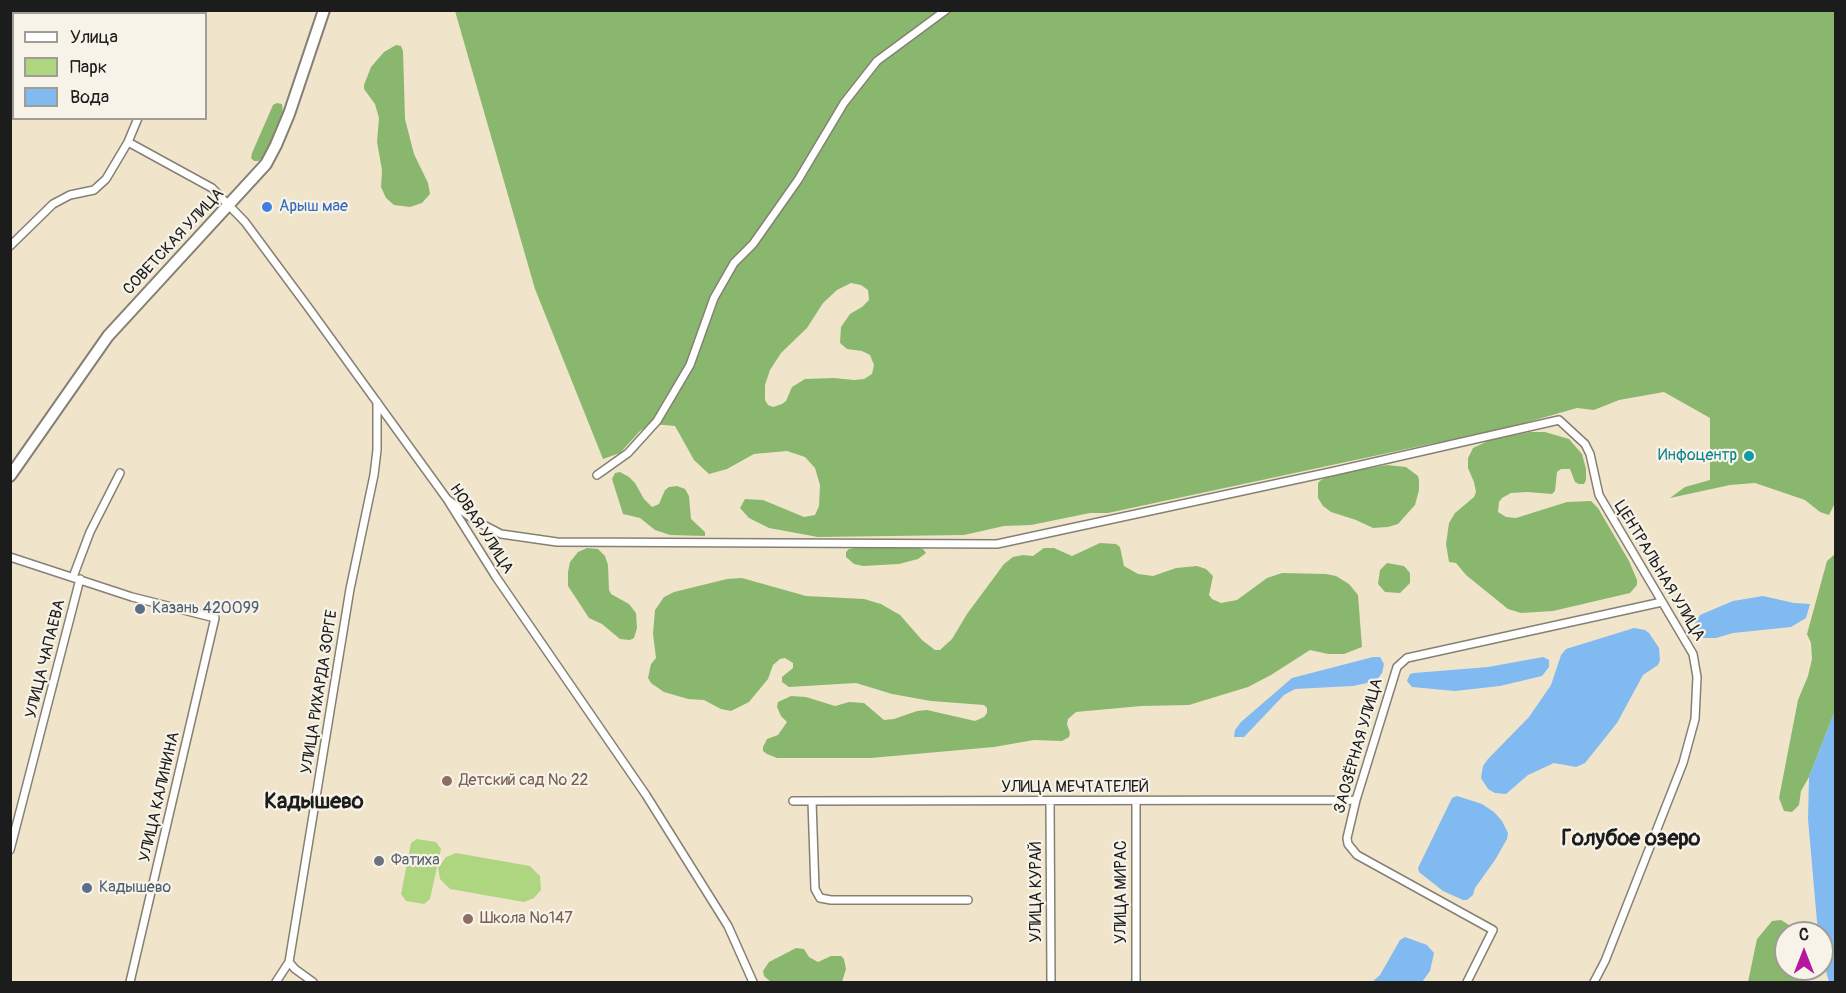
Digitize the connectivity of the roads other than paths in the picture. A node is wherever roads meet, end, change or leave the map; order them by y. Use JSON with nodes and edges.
{"nodes":[{"id":1,"x":324,"y":10,"type":"edge"},
{"id":2,"x":946,"y":10,"type":"edge"},
{"id":3,"x":137,"y":120,"type":"edge"},
{"id":4,"x":128,"y":142,"type":"junction"},
{"id":5,"x":229,"y":207,"type":"junction"},
{"id":6,"x":10,"y":246,"type":"edge"},
{"id":7,"x":376,"y":402,"type":"junction"},
{"id":8,"x":120,"y":473,"type":"dead end"},
{"id":9,"x":597,"y":475,"type":"dead end"},
{"id":10,"x":10,"y":476,"type":"edge"},
{"id":11,"x":447,"y":499,"type":"junction"},
{"id":12,"x":10,"y":557,"type":"edge"},
{"id":13,"x":76,"y":578,"type":"junction"},
{"id":14,"x":1662,"y":602,"type":"junction"},
{"id":15,"x":1356,"y":800,"type":"junction"},
{"id":16,"x":793,"y":801,"type":"dead end"},
{"id":17,"x":812,"y":801,"type":"junction"},
{"id":18,"x":1050,"y":801,"type":"junction"},
{"id":19,"x":1136,"y":801,"type":"junction"},
{"id":20,"x":10,"y":850,"type":"edge"},
{"id":21,"x":968,"y":900,"type":"dead end"},
{"id":22,"x":289,"y":962,"type":"junction"},
{"id":23,"x":130,"y":982,"type":"edge"},
{"id":24,"x":276,"y":982,"type":"edge"},
{"id":25,"x":313,"y":982,"type":"edge"},
{"id":26,"x":753,"y":982,"type":"edge"},
{"id":27,"x":1051,"y":982,"type":"edge"},
{"id":28,"x":1136,"y":982,"type":"edge"},
{"id":29,"x":1467,"y":982,"type":"edge"},
{"id":30,"x":1594,"y":982,"type":"edge"}],
"edges":[{"from":1,"to":5,"type":"main road","name":"СОВЕТСКАЯ УЛИЦА"},
{"from":2,"to":9,"type":"street"},
{"from":3,"to":4,"type":"street"},
{"from":4,"to":5,"type":"street","name":"НОВАЯ УЛИЦА"},
{"from":4,"to":6,"type":"street"},
{"from":5,"to":7,"type":"street","name":"НОВАЯ УЛИЦА"},
{"from":5,"to":10,"type":"main road","name":"СОВЕТСКАЯ УЛИЦА"},
{"from":7,"to":11,"type":"street","name":"НОВАЯ УЛИЦА"},
{"from":7,"to":22,"type":"street","name":"УЛИЦА РИХАРДА ЗОРГЕ"},
{"from":8,"to":13,"type":"street","name":"УЛИЦА ЧАПАЕВА"},
{"from":11,"to":14,"type":"street","name":"ЦЕНТРАЛЬНАЯ УЛИЦА"},
{"from":11,"to":26,"type":"street","name":"НОВАЯ УЛИЦА"},
{"from":12,"to":13,"type":"street"},
{"from":13,"to":20,"type":"street","name":"УЛИЦА ЧАПАЕВА"},
{"from":13,"to":23,"type":"street","name":"УЛИЦА КАЛИНИНА"},
{"from":14,"to":15,"type":"street","name":"ЗАОЗЁРНАЯ УЛИЦА"},
{"from":14,"to":30,"type":"street","name":"ЦЕНТРАЛЬНАЯ УЛИЦА"},
{"from":15,"to":19,"type":"street","name":"УЛИЦА МЕЧТАТЕЛЕЙ"},
{"from":15,"to":29,"type":"street","name":"ЗАОЗЁРНАЯ УЛИЦА"},
{"from":16,"to":17,"type":"street","name":"УЛИЦА МЕЧТАТЕЛЕЙ"},
{"from":17,"to":18,"type":"street","name":"УЛИЦА МЕЧТАТЕЛЕЙ"},
{"from":17,"to":21,"type":"street"},
{"from":18,"to":19,"type":"street","name":"УЛИЦА МЕЧТАТЕЛЕЙ"},
{"from":18,"to":27,"type":"street","name":"УЛИЦА КУРАЙ"},
{"from":19,"to":28,"type":"street","name":"УЛИЦА МИРАС"},
{"from":22,"to":24,"type":"street","name":"УЛИЦА РИХАРДА ЗОРГЕ"},
{"from":22,"to":25,"type":"street"}]}
